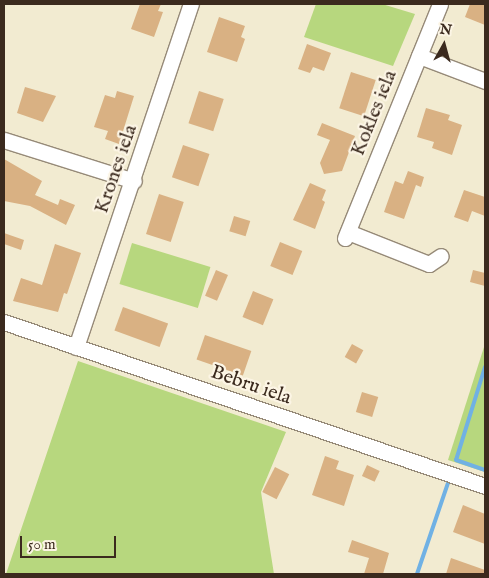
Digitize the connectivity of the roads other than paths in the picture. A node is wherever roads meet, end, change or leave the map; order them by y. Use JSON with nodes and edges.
{"nodes":[{"id":1,"x":191,"y":4,"type":"edge"},
{"id":2,"x":440,"y":4,"type":"edge"},
{"id":3,"x":419,"y":56,"type":"junction"},
{"id":4,"x":485,"y":81,"type":"edge"},
{"id":5,"x":4,"y":140,"type":"edge"},
{"id":6,"x":134,"y":181,"type":"junction"},
{"id":7,"x":441,"y":256,"type":"dead end"},
{"id":8,"x":4,"y":322,"type":"edge"},
{"id":9,"x":76,"y":347,"type":"junction"},
{"id":10,"x":485,"y":486,"type":"edge"}],
"edges":[{"from":1,"to":6,"type":"street","name":"Krones iela"},
{"from":2,"to":3,"type":"street","name":"Kokles iela"},
{"from":3,"to":4,"type":"street"},
{"from":3,"to":7,"type":"street","name":"Kokles iela"},
{"from":5,"to":6,"type":"street"},
{"from":6,"to":9,"type":"street","name":"Krones iela"},
{"from":8,"to":9,"type":"street","name":"Bebru iela"},
{"from":9,"to":10,"type":"street","name":"Bebru iela"}]}
